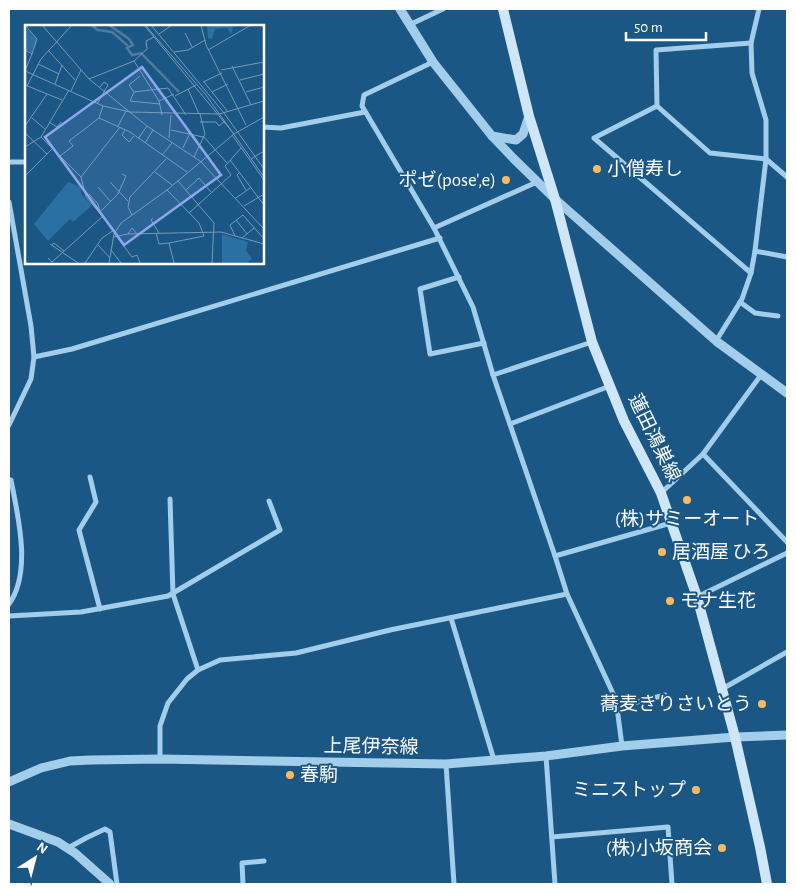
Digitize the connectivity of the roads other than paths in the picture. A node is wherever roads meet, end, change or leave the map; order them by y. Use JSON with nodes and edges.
{"nodes":[{"id":1,"x":400,"y":9,"type":"edge"},
{"id":2,"x":442,"y":9,"type":"edge"},
{"id":3,"x":503,"y":9,"type":"edge"},
{"id":4,"x":759,"y":9,"type":"edge"},
{"id":5,"x":409,"y":25,"type":"junction"},
{"id":6,"x":751,"y":43,"type":"junction"},
{"id":7,"x":433,"y":62,"type":"junction"},
{"id":8,"x":657,"y":106,"type":"junction"},
{"id":9,"x":365,"y":112,"type":"junction"},
{"id":10,"x":529,"y":116,"type":"junction"},
{"id":11,"x":264,"y":127,"type":"edge"},
{"id":12,"x":492,"y":136,"type":"junction"},
{"id":13,"x":766,"y":159,"type":"junction"},
{"id":14,"x":9,"y":162,"type":"edge"},
{"id":15,"x":25,"y":162,"type":"edge"},
{"id":16,"x":787,"y":177,"type":"edge"},
{"id":17,"x":537,"y":182,"type":"junction"},
{"id":18,"x":555,"y":199,"type":"junction"},
{"id":19,"x":9,"y":202,"type":"edge"},
{"id":20,"x":434,"y":228,"type":"junction"},
{"id":21,"x":440,"y":238,"type":"junction"},
{"id":22,"x":755,"y":251,"type":"junction"},
{"id":23,"x":787,"y":257,"type":"edge"},
{"id":24,"x":751,"y":273,"type":"junction"},
{"id":25,"x":459,"y":277,"type":"junction"},
{"id":26,"x":740,"y":302,"type":"junction"},
{"id":27,"x":778,"y":316,"type":"dead end"},
{"id":28,"x":716,"y":341,"type":"junction"},
{"id":29,"x":592,"y":342,"type":"junction"},
{"id":30,"x":484,"y":343,"type":"junction"},
{"id":31,"x":34,"y":357,"type":"junction"},
{"id":32,"x":493,"y":375,"type":"junction"},
{"id":33,"x":761,"y":375,"type":"junction"},
{"id":34,"x":610,"y":386,"type":"junction"},
{"id":35,"x":787,"y":393,"type":"edge"},
{"id":36,"x":510,"y":424,"type":"junction"},
{"id":37,"x":9,"y":425,"type":"edge"},
{"id":38,"x":703,"y":454,"type":"junction"},
{"id":39,"x":90,"y":477,"type":"dead end"},
{"id":40,"x":10,"y":480,"type":"dead end"},
{"id":41,"x":661,"y":493,"type":"junction"},
{"id":42,"x":170,"y":499,"type":"dead end"},
{"id":43,"x":269,"y":501,"type":"dead end"},
{"id":44,"x":671,"y":524,"type":"junction"},
{"id":45,"x":787,"y":542,"type":"edge"},
{"id":46,"x":787,"y":553,"type":"edge"},
{"id":47,"x":555,"y":556,"type":"junction"},
{"id":48,"x":173,"y":594,"type":"junction"},
{"id":49,"x":566,"y":594,"type":"junction"},
{"id":50,"x":697,"y":597,"type":"junction"},
{"id":51,"x":9,"y":604,"type":"edge"},
{"id":52,"x":100,"y":609,"type":"junction"},
{"id":53,"x":9,"y":616,"type":"edge"},
{"id":54,"x":451,"y":618,"type":"junction"},
{"id":55,"x":787,"y":652,"type":"edge"},
{"id":56,"x":198,"y":670,"type":"junction"},
{"id":57,"x":722,"y":689,"type":"junction"},
{"id":58,"x":665,"y":695,"type":"dead end"},
{"id":59,"x":617,"y":707,"type":"junction"},
{"id":60,"x":787,"y":735,"type":"edge"},
{"id":61,"x":735,"y":737,"type":"junction"},
{"id":62,"x":622,"y":746,"type":"junction"},
{"id":63,"x":546,"y":756,"type":"junction"},
{"id":64,"x":160,"y":759,"type":"junction"},
{"id":65,"x":494,"y":760,"type":"junction"},
{"id":66,"x":446,"y":764,"type":"junction"},
{"id":67,"x":9,"y":781,"type":"edge"},
{"id":68,"x":9,"y":824,"type":"edge"},
{"id":69,"x":552,"y":837,"type":"junction"},
{"id":70,"x":68,"y":848,"type":"junction"},
{"id":71,"x":264,"y":861,"type":"dead end"},
{"id":72,"x":110,"y":884,"type":"edge"},
{"id":73,"x":116,"y":884,"type":"edge"},
{"id":74,"x":243,"y":884,"type":"edge"},
{"id":75,"x":454,"y":884,"type":"edge"},
{"id":76,"x":555,"y":884,"type":"edge"},
{"id":77,"x":672,"y":884,"type":"edge"},
{"id":78,"x":767,"y":884,"type":"edge"}],
"edges":[{"from":1,"to":5,"type":"street"},
{"from":2,"to":5,"type":"street"},
{"from":3,"to":10,"type":"main road","name":"蓮田鴻巣線"},
{"from":4,"to":6,"type":"street"},
{"from":5,"to":7,"type":"street"},
{"from":6,"to":8,"type":"street"},
{"from":6,"to":13,"type":"street"},
{"from":7,"to":9,"type":"street"},
{"from":7,"to":12,"type":"street"},
{"from":8,"to":13,"type":"street"},
{"from":8,"to":24,"type":"street"},
{"from":9,"to":11,"type":"street"},
{"from":9,"to":20,"type":"street"},
{"from":10,"to":12,"type":"street"},
{"from":10,"to":18,"type":"main road","name":"蓮田鴻巣線"},
{"from":12,"to":17,"type":"street"},
{"from":13,"to":16,"type":"street"},
{"from":13,"to":22,"type":"street"},
{"from":14,"to":15,"type":"street"},
{"from":17,"to":18,"type":"street"},
{"from":17,"to":20,"type":"street"},
{"from":18,"to":28,"type":"street"},
{"from":18,"to":29,"type":"main road","name":"蓮田鴻巣線"},
{"from":19,"to":31,"type":"street"},
{"from":20,"to":21,"type":"street"},
{"from":21,"to":25,"type":"street"},
{"from":21,"to":31,"type":"street"},
{"from":22,"to":23,"type":"street"},
{"from":22,"to":24,"type":"street"},
{"from":24,"to":26,"type":"street"},
{"from":25,"to":30,"type":"street"},
{"from":25,"to":30,"type":"street"},
{"from":26,"to":27,"type":"street"},
{"from":26,"to":28,"type":"street"},
{"from":28,"to":33,"type":"street"},
{"from":29,"to":32,"type":"street"},
{"from":29,"to":34,"type":"main road","name":"蓮田鴻巣線"},
{"from":30,"to":32,"type":"street"},
{"from":31,"to":37,"type":"street"},
{"from":32,"to":36,"type":"street"},
{"from":33,"to":35,"type":"street"},
{"from":33,"to":38,"type":"street"},
{"from":34,"to":36,"type":"street"},
{"from":34,"to":41,"type":"main road","name":"蓮田鴻巣線"},
{"from":36,"to":47,"type":"street"},
{"from":38,"to":41,"type":"street"},
{"from":38,"to":45,"type":"street"},
{"from":39,"to":52,"type":"street"},
{"from":40,"to":51,"type":"street"},
{"from":41,"to":44,"type":"main road","name":"蓮田鴻巣線"},
{"from":42,"to":48,"type":"street"},
{"from":43,"to":48,"type":"street"},
{"from":44,"to":47,"type":"street"},
{"from":44,"to":50,"type":"main road","name":"蓮田鴻巣線"},
{"from":46,"to":50,"type":"street"},
{"from":47,"to":49,"type":"street"},
{"from":48,"to":52,"type":"street"},
{"from":48,"to":56,"type":"street"},
{"from":49,"to":54,"type":"street"},
{"from":49,"to":59,"type":"street"},
{"from":50,"to":57,"type":"main road","name":"蓮田鴻巣線"},
{"from":52,"to":53,"type":"street"},
{"from":54,"to":56,"type":"street"},
{"from":54,"to":65,"type":"street"},
{"from":55,"to":57,"type":"street"},
{"from":56,"to":64,"type":"street"},
{"from":57,"to":61,"type":"main road","name":"蓮田鴻巣線"},
{"from":58,"to":59,"type":"street"},
{"from":59,"to":62,"type":"street"},
{"from":60,"to":61,"type":"street","name":"上尾伊奈線"},
{"from":61,"to":62,"type":"street","name":"上尾伊奈線"},
{"from":61,"to":78,"type":"main road","name":"蓮田鴻巣線"},
{"from":62,"to":63,"type":"street","name":"上尾伊奈線"},
{"from":63,"to":65,"type":"street","name":"上尾伊奈線"},
{"from":63,"to":69,"type":"street"},
{"from":64,"to":66,"type":"street","name":"上尾伊奈線"},
{"from":64,"to":67,"type":"street","name":"上尾伊奈線"},
{"from":65,"to":66,"type":"street","name":"上尾伊奈線"},
{"from":66,"to":75,"type":"street"},
{"from":68,"to":70,"type":"street"},
{"from":69,"to":76,"type":"street"},
{"from":69,"to":77,"type":"street"},
{"from":70,"to":72,"type":"street"},
{"from":70,"to":73,"type":"street"},
{"from":71,"to":74,"type":"street"}]}
